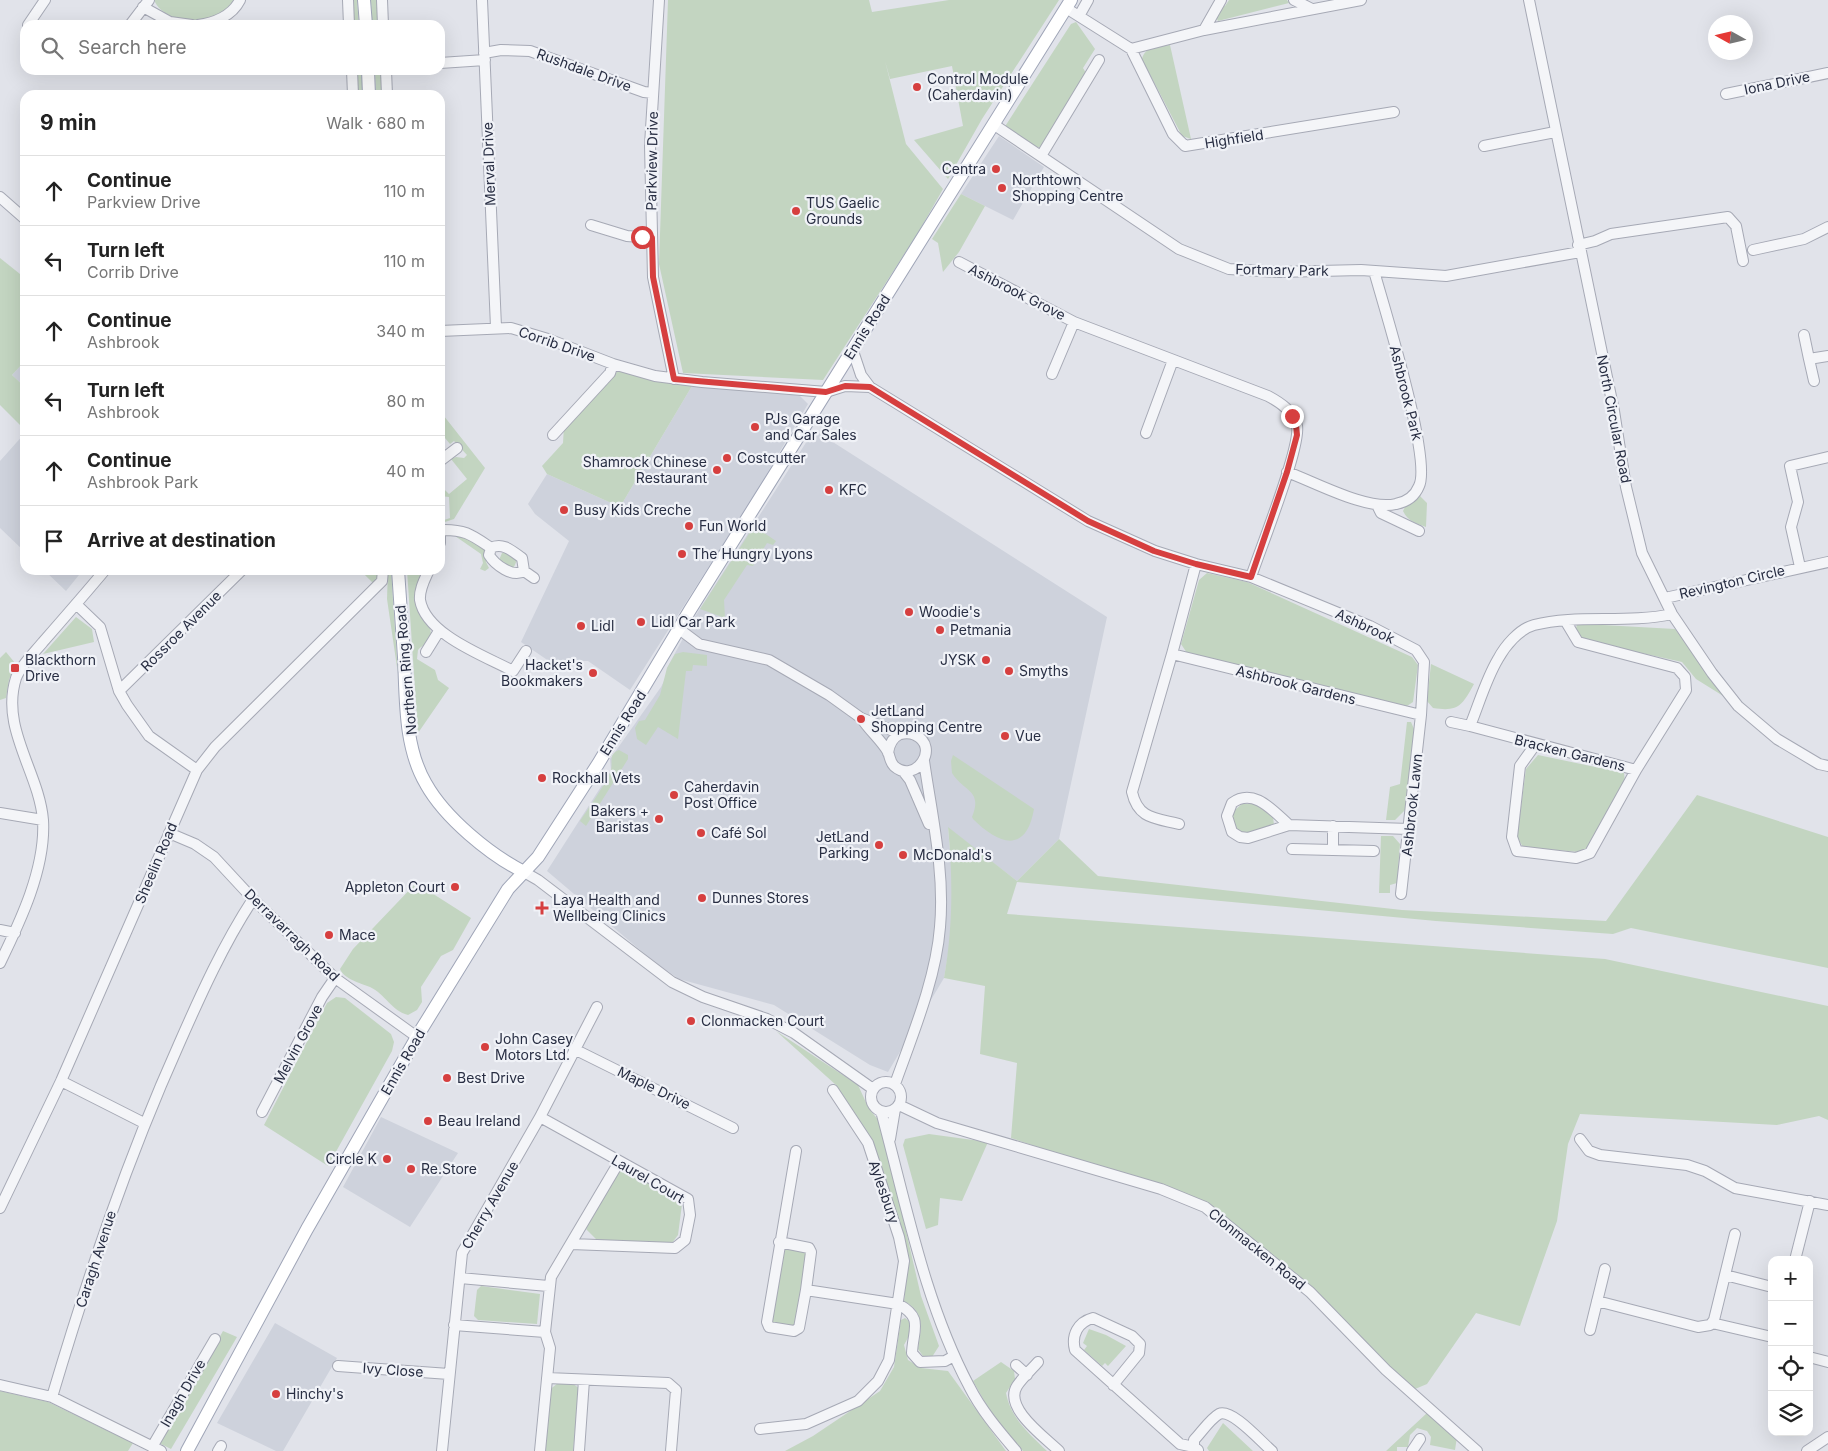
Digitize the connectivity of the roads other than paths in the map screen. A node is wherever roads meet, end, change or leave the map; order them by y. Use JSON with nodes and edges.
{"nodes":[{"id":1,"x":45,"y":0,"type":"edge"},
{"id":2,"x":240,"y":0,"type":"edge"},
{"id":3,"x":348,"y":0,"type":"edge"},
{"id":4,"x":364,"y":0,"type":"edge"},
{"id":5,"x":382,"y":0,"type":"edge"},
{"id":6,"x":482,"y":0,"type":"edge"},
{"id":7,"x":659,"y":0,"type":"edge"},
{"id":8,"x":1088,"y":0,"type":"edge"},
{"id":9,"x":1221,"y":0,"type":"edge"},
{"id":10,"x":1294,"y":0,"type":"edge"},
{"id":11,"x":1361,"y":0,"type":"edge"},
{"id":12,"x":1529,"y":0,"type":"edge"},
{"id":13,"x":146,"y":4,"type":"edge"},
{"id":14,"x":1068,"y":4,"type":"edge"},
{"id":15,"x":1312,"y":9,"type":"junction"},
{"id":16,"x":1078,"y":16,"type":"junction"},
{"id":17,"x":31,"y":20,"type":"edge"},
{"id":18,"x":134,"y":20,"type":"edge"},
{"id":19,"x":167,"y":20,"type":"edge"},
{"id":20,"x":217,"y":20,"type":"edge"},
{"id":21,"x":349,"y":20,"type":"edge"},
{"id":22,"x":366,"y":20,"type":"edge"},
{"id":23,"x":383,"y":20,"type":"edge"},
{"id":24,"x":1204,"y":30,"type":"junction"},
{"id":25,"x":1132,"y":49,"type":"junction"},
{"id":26,"x":485,"y":56,"type":"junction"},
{"id":27,"x":1099,"y":60,"type":"dead end"},
{"id":28,"x":445,"y":62,"type":"edge"},
{"id":29,"x":1828,"y":73,"type":"edge"},
{"id":30,"x":352,"y":75,"type":"edge"},
{"id":31,"x":368,"y":75,"type":"edge"},
{"id":32,"x":386,"y":75,"type":"edge"},
{"id":33,"x":353,"y":90,"type":"edge"},
{"id":34,"x":369,"y":90,"type":"edge"},
{"id":35,"x":387,"y":90,"type":"edge"},
{"id":36,"x":653,"y":93,"type":"junction"},
{"id":37,"x":1726,"y":94,"type":"dead end"},
{"id":38,"x":1394,"y":112,"type":"dead end"},
{"id":39,"x":993,"y":124,"type":"junction"},
{"id":40,"x":1555,"y":132,"type":"junction"},
{"id":41,"x":1484,"y":146,"type":"dead end"},
{"id":42,"x":1041,"y":156,"type":"junction"},
{"id":43,"x":0,"y":197,"type":"edge"},
{"id":44,"x":20,"y":215,"type":"edge"},
{"id":45,"x":591,"y":225,"type":"dead end"},
{"id":46,"x":1828,"y":226,"type":"edge"},
{"id":47,"x":652,"y":238,"type":"junction"},
{"id":48,"x":1579,"y":248,"type":"junction"},
{"id":49,"x":1753,"y":250,"type":"dead end"},
{"id":50,"x":1743,"y":261,"type":"dead end"},
{"id":51,"x":959,"y":262,"type":"dead end"},
{"id":52,"x":1374,"y":271,"type":"junction"},
{"id":53,"x":1074,"y":322,"type":"junction"},
{"id":54,"x":496,"y":328,"type":"junction"},
{"id":55,"x":445,"y":331,"type":"edge"},
{"id":56,"x":1804,"y":335,"type":"dead end"},
{"id":57,"x":853,"y":351,"type":"junction"},
{"id":58,"x":1828,"y":356,"type":"edge"},
{"id":59,"x":1809,"y":359,"type":"junction"},
{"id":60,"x":1172,"y":360,"type":"junction"},
{"id":61,"x":613,"y":364,"type":"junction"},
{"id":62,"x":1052,"y":374,"type":"dead end"},
{"id":63,"x":674,"y":379,"type":"junction"},
{"id":64,"x":1814,"y":381,"type":"dead end"},
{"id":65,"x":870,"y":387,"type":"junction"},
{"id":66,"x":826,"y":392,"type":"junction"},
{"id":67,"x":1146,"y":433,"type":"dead end"},
{"id":68,"x":553,"y":435,"type":"dead end"},
{"id":69,"x":457,"y":448,"type":"dead end"},
{"id":70,"x":445,"y":457,"type":"edge"},
{"id":71,"x":1828,"y":457,"type":"edge"},
{"id":72,"x":1287,"y":472,"type":"junction"},
{"id":73,"x":1396,"y":504,"type":"junction"},
{"id":74,"x":1377,"y":505,"type":"junction"},
{"id":75,"x":1401,"y":523,"type":"junction"},
{"id":76,"x":445,"y":530,"type":"edge"},
{"id":77,"x":1419,"y":531,"type":"dead end"},
{"id":78,"x":491,"y":548,"type":"junction"},
{"id":79,"x":1828,"y":562,"type":"edge"},
{"id":80,"x":1196,"y":564,"type":"junction"},
{"id":81,"x":1800,"y":567,"type":"junction"},
{"id":82,"x":524,"y":571,"type":"junction"},
{"id":83,"x":101,"y":575,"type":"edge"},
{"id":84,"x":237,"y":575,"type":"edge"},
{"id":85,"x":383,"y":575,"type":"edge"},
{"id":86,"x":398,"y":575,"type":"edge"},
{"id":87,"x":427,"y":575,"type":"edge"},
{"id":88,"x":1251,"y":577,"type":"junction"},
{"id":89,"x":534,"y":578,"type":"dead end"},
{"id":90,"x":1665,"y":598,"type":"junction"},
{"id":91,"x":76,"y":604,"type":"junction"},
{"id":92,"x":1672,"y":614,"type":"junction"},
{"id":93,"x":1566,"y":622,"type":"junction"},
{"id":94,"x":679,"y":629,"type":"junction"},
{"id":95,"x":439,"y":631,"type":"junction"},
{"id":96,"x":526,"y":651,"type":"dead end"},
{"id":97,"x":426,"y":652,"type":"dead end"},
{"id":98,"x":1172,"y":654,"type":"junction"},
{"id":99,"x":119,"y":691,"type":"junction"},
{"id":100,"x":1421,"y":715,"type":"junction"},
{"id":101,"x":861,"y":718,"type":"junction"},
{"id":102,"x":1451,"y":722,"type":"dead end"},
{"id":103,"x":1470,"y":726,"type":"junction"},
{"id":104,"x":901,"y":734,"type":"junction"},
{"id":105,"x":1535,"y":745,"type":"junction"},
{"id":106,"x":888,"y":752,"type":"junction"},
{"id":107,"x":924,"y":762,"type":"junction"},
{"id":108,"x":1828,"y":766,"type":"edge"},
{"id":109,"x":197,"y":770,"type":"junction"},
{"id":110,"x":903,"y":770,"type":"junction"},
{"id":111,"x":1636,"y":770,"type":"junction"},
{"id":112,"x":0,"y":813,"type":"edge"},
{"id":113,"x":43,"y":820,"type":"junction"},
{"id":114,"x":1179,"y":824,"type":"dead end"},
{"id":115,"x":1289,"y":825,"type":"junction"},
{"id":116,"x":1334,"y":826,"type":"junction"},
{"id":117,"x":1409,"y":829,"type":"junction"},
{"id":118,"x":170,"y":833,"type":"junction"},
{"id":119,"x":936,"y":844,"type":"junction"},
{"id":120,"x":1292,"y":849,"type":"dead end"},
{"id":121,"x":1333,"y":850,"type":"junction"},
{"id":122,"x":1374,"y":851,"type":"dead end"},
{"id":123,"x":524,"y":872,"type":"junction"},
{"id":124,"x":1401,"y":894,"type":"dead end"},
{"id":125,"x":253,"y":899,"type":"junction"},
{"id":126,"x":0,"y":930,"type":"edge"},
{"id":127,"x":15,"y":933,"type":"junction"},
{"id":128,"x":0,"y":964,"type":"edge"},
{"id":129,"x":335,"y":978,"type":"junction"},
{"id":130,"x":597,"y":1007,"type":"dead end"},
{"id":131,"x":417,"y":1036,"type":"junction"},
{"id":132,"x":574,"y":1049,"type":"junction"},
{"id":133,"x":61,"y":1081,"type":"junction"},
{"id":134,"x":895,"y":1084,"type":"junction"},
{"id":135,"x":873,"y":1089,"type":"junction"},
{"id":136,"x":833,"y":1090,"type":"dead end"},
{"id":137,"x":897,"y":1107,"type":"junction"},
{"id":138,"x":881,"y":1111,"type":"junction"},
{"id":139,"x":262,"y":1112,"type":"dead end"},
{"id":140,"x":540,"y":1117,"type":"junction"},
{"id":141,"x":144,"y":1123,"type":"junction"},
{"id":142,"x":733,"y":1128,"type":"dead end"},
{"id":143,"x":1580,"y":1139,"type":"dead end"},
{"id":144,"x":890,"y":1142,"type":"junction"},
{"id":145,"x":796,"y":1151,"type":"dead end"},
{"id":146,"x":619,"y":1162,"type":"junction"},
{"id":147,"x":1810,"y":1201,"type":"junction"},
{"id":148,"x":1828,"y":1205,"type":"edge"},
{"id":149,"x":0,"y":1208,"type":"edge"},
{"id":150,"x":581,"y":1226,"type":"junction"},
{"id":151,"x":1735,"y":1234,"type":"dead end"},
{"id":152,"x":779,"y":1242,"type":"junction"},
{"id":153,"x":571,"y":1244,"type":"junction"},
{"id":154,"x":589,"y":1246,"type":"junction"},
{"id":155,"x":1796,"y":1256,"type":"edge"},
{"id":156,"x":1605,"y":1269,"type":"dead end"},
{"id":157,"x":1725,"y":1275,"type":"junction"},
{"id":158,"x":460,"y":1278,"type":"junction"},
{"id":159,"x":548,"y":1286,"type":"junction"},
{"id":160,"x":1768,"y":1286,"type":"edge"},
{"id":161,"x":806,"y":1290,"type":"junction"},
{"id":162,"x":1597,"y":1302,"type":"junction"},
{"id":163,"x":898,"y":1304,"type":"junction"},
{"id":164,"x":1712,"y":1323,"type":"junction"},
{"id":165,"x":454,"y":1325,"type":"junction"},
{"id":166,"x":1590,"y":1330,"type":"dead end"},
{"id":167,"x":545,"y":1332,"type":"junction"},
{"id":168,"x":1768,"y":1336,"type":"edge"},
{"id":169,"x":215,"y":1339,"type":"dead end"},
{"id":170,"x":954,"y":1356,"type":"junction"},
{"id":171,"x":1813,"y":1358,"type":"edge"},
{"id":172,"x":1038,"y":1362,"type":"dead end"},
{"id":173,"x":1828,"y":1362,"type":"edge"},
{"id":174,"x":1016,"y":1365,"type":"dead end"},
{"id":175,"x":338,"y":1366,"type":"dead end"},
{"id":176,"x":448,"y":1374,"type":"junction"},
{"id":177,"x":1027,"y":1375,"type":"junction"},
{"id":178,"x":547,"y":1378,"type":"junction"},
{"id":179,"x":584,"y":1380,"type":"junction"},
{"id":180,"x":0,"y":1385,"type":"edge"},
{"id":181,"x":1114,"y":1385,"type":"junction"},
{"id":182,"x":52,"y":1397,"type":"junction"},
{"id":183,"x":760,"y":1430,"type":"dead end"},
{"id":184,"x":1828,"y":1437,"type":"edge"},
{"id":185,"x":1420,"y":1439,"type":"dead end"},
{"id":186,"x":156,"y":1449,"type":"edge"},
{"id":187,"x":1197,"y":1449,"type":"edge"},
{"id":188,"x":187,"y":1451,"type":"edge"},
{"id":189,"x":442,"y":1451,"type":"edge"},
{"id":190,"x":540,"y":1451,"type":"edge"},
{"id":191,"x":579,"y":1451,"type":"edge"},
{"id":192,"x":671,"y":1451,"type":"edge"},
{"id":193,"x":1016,"y":1451,"type":"edge"},
{"id":194,"x":1059,"y":1451,"type":"edge"},
{"id":195,"x":1272,"y":1451,"type":"edge"},
{"id":196,"x":1412,"y":1451,"type":"edge"},
{"id":197,"x":1478,"y":1451,"type":"edge"},
{"id":198,"x":1807,"y":1451,"type":"edge"}],
"edges":[{"from":1,"to":17,"type":"street"},
{"from":2,"to":20,"type":"street"},
{"from":3,"to":21,"type":"street"},
{"from":4,"to":22,"type":"main road"},
{"from":5,"to":23,"type":"street"},
{"from":6,"to":26,"type":"street","name":"Merval Drive"},
{"from":7,"to":36,"type":"street","name":"Parkview Drive"},
{"from":8,"to":16,"type":"street"},
{"from":9,"to":24,"type":"street"},
{"from":10,"to":15,"type":"street"},
{"from":11,"to":15,"type":"street"},
{"from":12,"to":40,"type":"street","name":"North Circular Road"},
{"from":13,"to":18,"type":"street"},
{"from":13,"to":19,"type":"street"},
{"from":14,"to":16,"type":"street"},
{"from":14,"to":39,"type":"main road","name":"Ennis Road"},
{"from":15,"to":24,"type":"street"},
{"from":16,"to":25,"type":"street"},
{"from":24,"to":25,"type":"street"},
{"from":25,"to":38,"type":"street","name":"Highfield"},
{"from":26,"to":28,"type":"street","name":"Rushdale Drive"},
{"from":26,"to":36,"type":"street","name":"Rushdale Drive"},
{"from":26,"to":54,"type":"street","name":"Merval Drive"},
{"from":27,"to":42,"type":"street"},
{"from":29,"to":37,"type":"street","name":"Iona Drive"},
{"from":30,"to":33,"type":"street"},
{"from":31,"to":34,"type":"main road"},
{"from":32,"to":35,"type":"street"},
{"from":36,"to":47,"type":"street","name":"Parkview Drive"},
{"from":39,"to":42,"type":"street","name":"Fortmary Park"},
{"from":39,"to":57,"type":"main road","name":"Ennis Road"},
{"from":40,"to":41,"type":"street"},
{"from":40,"to":48,"type":"street","name":"North Circular Road"},
{"from":42,"to":52,"type":"street","name":"Fortmary Park"},
{"from":43,"to":44,"type":"street"},
{"from":45,"to":47,"type":"street"},
{"from":46,"to":49,"type":"street"},
{"from":47,"to":63,"type":"street","name":"Parkview Drive"},
{"from":48,"to":50,"type":"street","name":"Fortmary Park"},
{"from":48,"to":52,"type":"street","name":"Fortmary Park"},
{"from":48,"to":90,"type":"street","name":"North Circular Road"},
{"from":51,"to":53,"type":"street","name":"Ashbrook Grove"},
{"from":52,"to":73,"type":"street","name":"Ashbrook Park"},
{"from":53,"to":60,"type":"street","name":"Ashbrook Grove"},
{"from":53,"to":62,"type":"street","name":"Ashbrook Grove"},
{"from":54,"to":55,"type":"street","name":"Corrib Drive"},
{"from":54,"to":61,"type":"street","name":"Corrib Drive"},
{"from":56,"to":59,"type":"street"},
{"from":57,"to":65,"type":"street","name":"Ashbrook"},
{"from":57,"to":66,"type":"main road","name":"Ennis Road"},
{"from":58,"to":59,"type":"street"},
{"from":59,"to":64,"type":"street"},
{"from":60,"to":67,"type":"street"},
{"from":60,"to":72,"type":"street","name":"Ashbrook Grove"},
{"from":61,"to":63,"type":"street","name":"Corrib Drive"},
{"from":61,"to":68,"type":"street","name":"Corrib Drive"},
{"from":63,"to":66,"type":"street","name":"Corrib Drive"},
{"from":65,"to":66,"type":"street","name":"Ashbrook"},
{"from":65,"to":80,"type":"street","name":"Ashbrook"},
{"from":66,"to":94,"type":"main road","name":"Ennis Road"},
{"from":69,"to":70,"type":"street"},
{"from":71,"to":81,"type":"street","name":"Revington Circle"},
{"from":72,"to":74,"type":"street"},
{"from":72,"to":88,"type":"street"},
{"from":73,"to":74,"type":"street"},
{"from":73,"to":75,"type":"street"},
{"from":74,"to":75,"type":"street"},
{"from":75,"to":77,"type":"street"},
{"from":76,"to":78,"type":"street"},
{"from":78,"to":82,"type":"street"},
{"from":78,"to":82,"type":"street"},
{"from":79,"to":81,"type":"street","name":"Revington Circle"},
{"from":80,"to":88,"type":"street","name":"Ashbrook"},
{"from":80,"to":98,"type":"street"},
{"from":81,"to":90,"type":"street","name":"Revington Circle"},
{"from":82,"to":89,"type":"street"},
{"from":83,"to":91,"type":"street"},
{"from":84,"to":99,"type":"street","name":"Rossroe Avenue"},
{"from":85,"to":109,"type":"street","name":"Sheelin Road"},
{"from":86,"to":123,"type":"main road","name":"Northern Ring Road"},
{"from":87,"to":95,"type":"street"},
{"from":88,"to":100,"type":"street","name":"Ashbrook"},
{"from":90,"to":92,"type":"street","name":"North Circular Road"},
{"from":91,"to":99,"type":"street"},
{"from":91,"to":113,"type":"street"},
{"from":92,"to":93,"type":"street"},
{"from":92,"to":108,"type":"street","name":"North Circular Road"},
{"from":93,"to":103,"type":"street"},
{"from":93,"to":111,"type":"street","name":"Bracken Gardens"},
{"from":94,"to":101,"type":"street"},
{"from":94,"to":123,"type":"main road","name":"Ennis Road"},
{"from":95,"to":96,"type":"street"},
{"from":95,"to":97,"type":"street"},
{"from":98,"to":100,"type":"street","name":"Ashbrook Gardens"},
{"from":98,"to":114,"type":"street"},
{"from":99,"to":109,"type":"street"},
{"from":100,"to":117,"type":"street","name":"Ashbrook Lawn"},
{"from":101,"to":104,"type":"street"},
{"from":101,"to":106,"type":"street"},
{"from":102,"to":103,"type":"street","name":"Bracken Gardens"},
{"from":103,"to":105,"type":"street","name":"Bracken Gardens"},
{"from":104,"to":106,"type":"street"},
{"from":104,"to":107,"type":"street"},
{"from":105,"to":111,"type":"street","name":"Bracken Gardens"},
{"from":105,"to":111,"type":"street"},
{"from":106,"to":110,"type":"street"},
{"from":107,"to":110,"type":"street"},
{"from":107,"to":119,"type":"street"},
{"from":109,"to":118,"type":"street","name":"Sheelin Road"},
{"from":110,"to":119,"type":"street"},
{"from":112,"to":113,"type":"street"},
{"from":113,"to":127,"type":"street"},
{"from":115,"to":115,"type":"street"},
{"from":115,"to":116,"type":"street"},
{"from":116,"to":117,"type":"street"},
{"from":116,"to":121,"type":"street"},
{"from":117,"to":124,"type":"street","name":"Ashbrook Lawn"},
{"from":118,"to":125,"type":"street","name":"Derravarragh Road"},
{"from":118,"to":133,"type":"street","name":"Sheelin Road"},
{"from":119,"to":134,"type":"street"},
{"from":120,"to":121,"type":"street"},
{"from":121,"to":122,"type":"street"},
{"from":123,"to":131,"type":"main road","name":"Ennis Road"},
{"from":123,"to":135,"type":"street"},
{"from":125,"to":129,"type":"street","name":"Derravarragh Road"},
{"from":125,"to":141,"type":"street"},
{"from":126,"to":127,"type":"street"},
{"from":127,"to":128,"type":"street"},
{"from":129,"to":131,"type":"street","name":"Derravarragh Road"},
{"from":129,"to":139,"type":"street","name":"Melvin Grove"},
{"from":130,"to":132,"type":"street","name":"Cherry Avenue"},
{"from":131,"to":188,"type":"main road","name":"Ennis Road"},
{"from":132,"to":140,"type":"street","name":"Cherry Avenue"},
{"from":132,"to":142,"type":"street","name":"Maple Drive"},
{"from":133,"to":141,"type":"street"},
{"from":133,"to":149,"type":"street","name":"Sheelin Road"},
{"from":134,"to":135,"type":"street"},
{"from":134,"to":137,"type":"street"},
{"from":135,"to":138,"type":"street"},
{"from":136,"to":163,"type":"street","name":"Aylesbury"},
{"from":137,"to":138,"type":"street"},
{"from":137,"to":144,"type":"street"},
{"from":137,"to":197,"type":"street","name":"Clonmacken Road"},
{"from":138,"to":144,"type":"street"},
{"from":140,"to":146,"type":"street","name":"Laurel Court"},
{"from":140,"to":158,"type":"street","name":"Cherry Avenue"},
{"from":141,"to":182,"type":"street","name":"Caragh Avenue"},
{"from":143,"to":147,"type":"street"},
{"from":144,"to":170,"type":"street"},
{"from":145,"to":152,"type":"street"},
{"from":146,"to":150,"type":"street"},
{"from":146,"to":154,"type":"street","name":"Laurel Court"},
{"from":147,"to":148,"type":"street"},
{"from":147,"to":155,"type":"street"},
{"from":150,"to":153,"type":"street"},
{"from":150,"to":154,"type":"street"},
{"from":151,"to":157,"type":"street"},
{"from":152,"to":161,"type":"street"},
{"from":152,"to":161,"type":"street"},
{"from":153,"to":154,"type":"street","name":"Laurel Court"},
{"from":153,"to":159,"type":"street"},
{"from":156,"to":162,"type":"street"},
{"from":157,"to":160,"type":"street"},
{"from":157,"to":164,"type":"street"},
{"from":158,"to":159,"type":"street"},
{"from":158,"to":165,"type":"street","name":"Cherry Avenue"},
{"from":159,"to":167,"type":"street"},
{"from":161,"to":163,"type":"street"},
{"from":162,"to":164,"type":"street"},
{"from":162,"to":166,"type":"street"},
{"from":163,"to":170,"type":"street"},
{"from":163,"to":183,"type":"street","name":"Aylesbury"},
{"from":164,"to":168,"type":"street"},
{"from":165,"to":167,"type":"street"},
{"from":165,"to":176,"type":"street","name":"Cherry Avenue"},
{"from":167,"to":178,"type":"street"},
{"from":169,"to":186,"type":"street","name":"Inagh Drive"},
{"from":170,"to":193,"type":"street"},
{"from":171,"to":173,"type":"street"},
{"from":172,"to":177,"type":"street"},
{"from":174,"to":177,"type":"street"},
{"from":175,"to":176,"type":"street","name":"Ivy Close"},
{"from":176,"to":189,"type":"street","name":"Cherry Avenue"},
{"from":177,"to":194,"type":"street"},
{"from":178,"to":179,"type":"street"},
{"from":178,"to":190,"type":"street"},
{"from":179,"to":191,"type":"street"},
{"from":179,"to":192,"type":"street"},
{"from":180,"to":182,"type":"street"},
{"from":181,"to":181,"type":"street"},
{"from":181,"to":187,"type":"street"},
{"from":182,"to":186,"type":"street"},
{"from":184,"to":198,"type":"street"},
{"from":185,"to":196,"type":"street"},
{"from":187,"to":195,"type":"street"}]}
